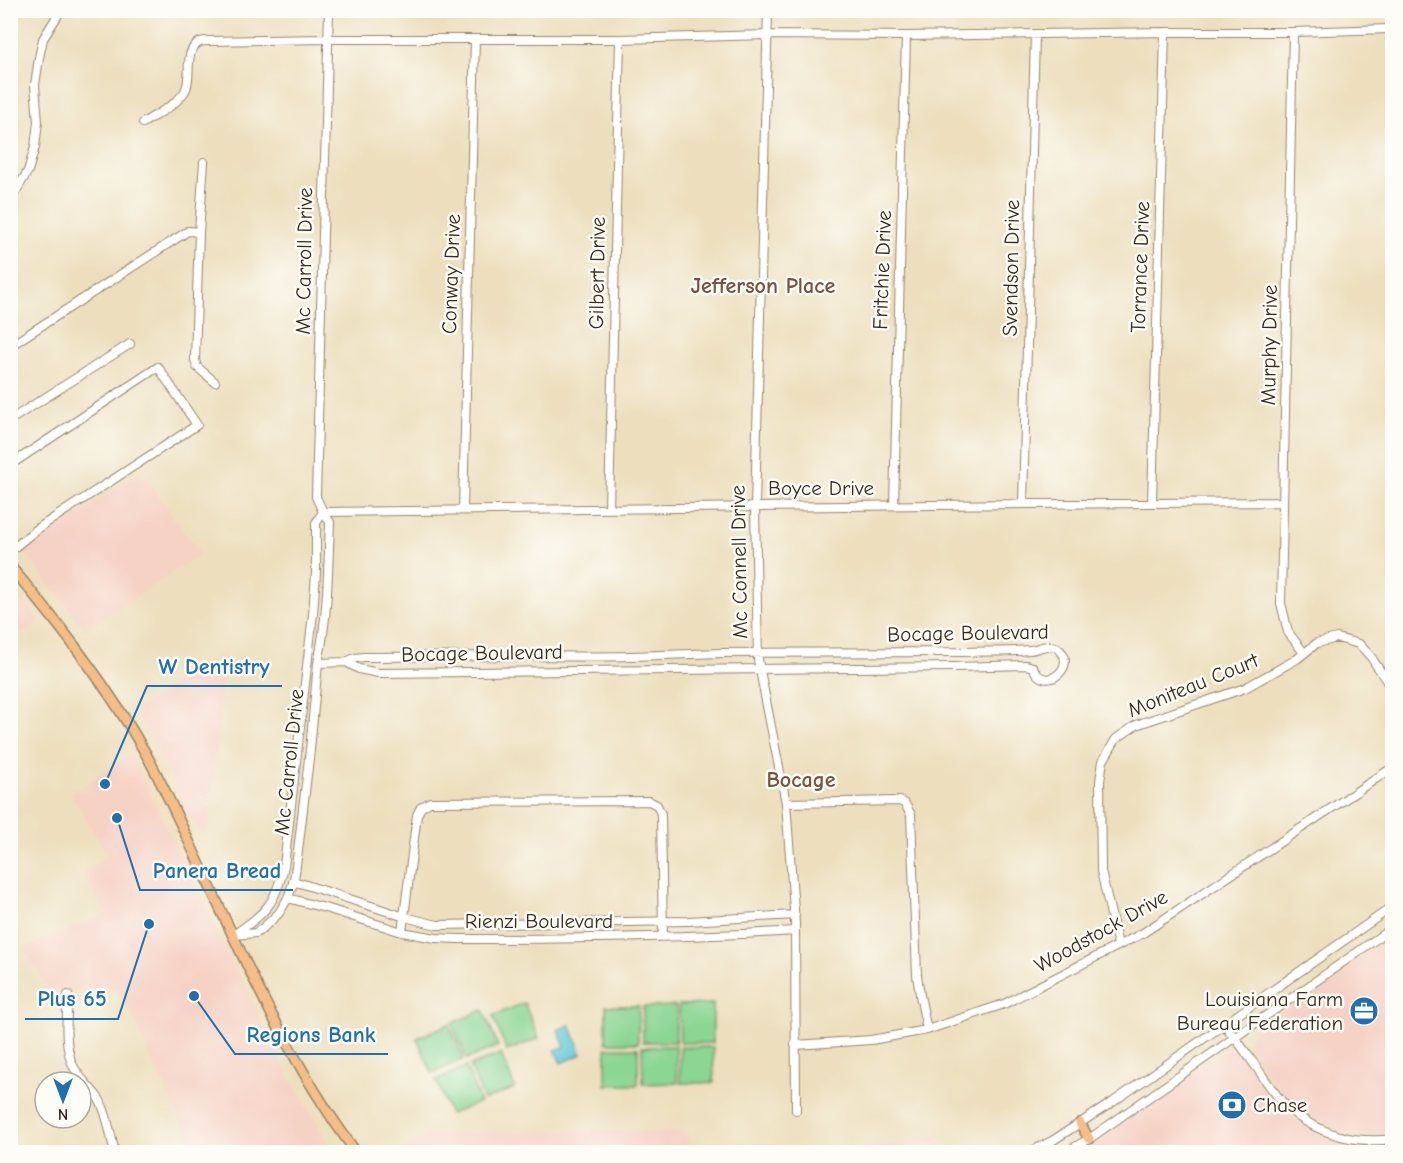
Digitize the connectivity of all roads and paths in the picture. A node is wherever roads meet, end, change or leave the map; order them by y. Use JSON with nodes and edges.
{"nodes":[{"id":1,"x":61,"y":10,"type":"edge"},
{"id":2,"x":329,"y":10,"type":"edge"},
{"id":3,"x":768,"y":10,"type":"edge"},
{"id":4,"x":1389,"y":29,"type":"dead end"},
{"id":5,"x":1165,"y":32,"type":"junction"},
{"id":6,"x":1293,"y":32,"type":"junction"},
{"id":7,"x":1035,"y":34,"type":"junction"},
{"id":8,"x":767,"y":35,"type":"junction"},
{"id":9,"x":906,"y":36,"type":"junction"},
{"id":10,"x":328,"y":39,"type":"junction"},
{"id":11,"x":476,"y":39,"type":"junction"},
{"id":12,"x":620,"y":39,"type":"junction"},
{"id":13,"x":143,"y":123,"type":"dead end"},
{"id":14,"x":204,"y":162,"type":"dead end"},
{"id":15,"x":10,"y":201,"type":"edge"},
{"id":16,"x":199,"y":232,"type":"junction"},
{"id":17,"x":130,"y":344,"type":"dead end"},
{"id":18,"x":10,"y":346,"type":"edge"},
{"id":19,"x":215,"y":382,"type":"dead end"},
{"id":20,"x":10,"y":420,"type":"edge"},
{"id":21,"x":10,"y":465,"type":"edge"},
{"id":22,"x":1283,"y":502,"type":"junction"},
{"id":23,"x":1152,"y":503,"type":"junction"},
{"id":24,"x":1023,"y":504,"type":"junction"},
{"id":25,"x":894,"y":505,"type":"junction"},
{"id":26,"x":755,"y":507,"type":"junction"},
{"id":27,"x":609,"y":508,"type":"junction"},
{"id":28,"x":463,"y":509,"type":"junction"},
{"id":29,"x":323,"y":512,"type":"junction"},
{"id":30,"x":10,"y":551,"type":"edge"},
{"id":31,"x":10,"y":566,"type":"edge"},
{"id":32,"x":1304,"y":653,"type":"junction"},
{"id":33,"x":758,"y":654,"type":"junction"},
{"id":34,"x":346,"y":662,"type":"junction"},
{"id":35,"x":318,"y":663,"type":"junction"},
{"id":36,"x":760,"y":668,"type":"junction"},
{"id":37,"x":1392,"y":689,"type":"edge"},
{"id":38,"x":1392,"y":768,"type":"edge"},
{"id":39,"x":786,"y":803,"type":"junction"},
{"id":40,"x":293,"y":882,"type":"junction"},
{"id":41,"x":288,"y":898,"type":"junction"},
{"id":42,"x":1392,"y":907,"type":"edge"},
{"id":43,"x":795,"y":915,"type":"junction"},
{"id":44,"x":405,"y":917,"type":"junction"},
{"id":45,"x":663,"y":922,"type":"junction"},
{"id":46,"x":1392,"y":928,"type":"edge"},
{"id":47,"x":795,"y":931,"type":"junction"},
{"id":48,"x":402,"y":932,"type":"junction"},
{"id":49,"x":234,"y":935,"type":"junction"},
{"id":50,"x":663,"y":937,"type":"junction"},
{"id":51,"x":1118,"y":945,"type":"junction"},
{"id":52,"x":68,"y":995,"type":"dead end"},
{"id":53,"x":1224,"y":1024,"type":"junction"},
{"id":54,"x":927,"y":1030,"type":"junction"},
{"id":55,"x":1235,"y":1038,"type":"junction"},
{"id":56,"x":795,"y":1045,"type":"junction"},
{"id":57,"x":796,"y":1110,"type":"dead end"},
{"id":58,"x":1080,"y":1124,"type":"junction"},
{"id":59,"x":1392,"y":1138,"type":"edge"},
{"id":60,"x":1089,"y":1139,"type":"junction"},
{"id":61,"x":114,"y":1152,"type":"edge"},
{"id":62,"x":356,"y":1152,"type":"edge"},
{"id":63,"x":1030,"y":1152,"type":"edge"},
{"id":64,"x":1066,"y":1152,"type":"edge"}],
"edges":[{"from":1,"to":15,"type":"street"},
{"from":2,"to":10,"type":"street","name":"Mc Carroll Drive"},
{"from":3,"to":8,"type":"street","name":"Mc Connell Drive"},
{"from":4,"to":6,"type":"street"},
{"from":5,"to":6,"type":"street"},
{"from":5,"to":7,"type":"street"},
{"from":5,"to":23,"type":"street","name":"Torrance Drive"},
{"from":6,"to":22,"type":"street","name":"Murphy Drive"},
{"from":7,"to":9,"type":"street"},
{"from":7,"to":24,"type":"street","name":"Svendson Drive"},
{"from":8,"to":9,"type":"street"},
{"from":8,"to":12,"type":"street"},
{"from":8,"to":26,"type":"street","name":"Mc Connell Drive"},
{"from":9,"to":25,"type":"street","name":"Fritchie Drive"},
{"from":10,"to":11,"type":"street"},
{"from":10,"to":13,"type":"street"},
{"from":10,"to":29,"type":"street","name":"Mc Carroll Drive"},
{"from":11,"to":12,"type":"street"},
{"from":11,"to":28,"type":"street","name":"Conway Drive"},
{"from":12,"to":27,"type":"street","name":"Gilbert Drive"},
{"from":14,"to":16,"type":"street"},
{"from":16,"to":18,"type":"street"},
{"from":16,"to":19,"type":"street"},
{"from":17,"to":20,"type":"street"},
{"from":21,"to":30,"type":"street"},
{"from":22,"to":23,"type":"street","name":"Boyce Drive"},
{"from":22,"to":32,"type":"street","name":"Murphy Drive"},
{"from":23,"to":24,"type":"street","name":"Boyce Drive"},
{"from":24,"to":25,"type":"street","name":"Boyce Drive"},
{"from":25,"to":26,"type":"street","name":"Boyce Drive"},
{"from":26,"to":27,"type":"street","name":"Boyce Drive"},
{"from":26,"to":33,"type":"street","name":"Mc Connell Drive"},
{"from":27,"to":28,"type":"street","name":"Boyce Drive"},
{"from":28,"to":29,"type":"street","name":"Boyce Drive"},
{"from":29,"to":35,"type":"street","name":"Mc Carroll Drive"},
{"from":29,"to":49,"type":"street","name":"Mc Carroll Drive"},
{"from":31,"to":49,"type":"main road"},
{"from":32,"to":37,"type":"street","name":"Moniteau Court"},
{"from":32,"to":51,"type":"street","name":"Moniteau Court"},
{"from":33,"to":34,"type":"street","name":"Bocage Boulevard"},
{"from":33,"to":36,"type":"street","name":"Mc Connell Drive"},
{"from":33,"to":36,"type":"street","name":"Bocage Boulevard"},
{"from":34,"to":35,"type":"street","name":"Bocage Boulevard"},
{"from":34,"to":36,"type":"street","name":"Bocage Boulevard"},
{"from":35,"to":40,"type":"street","name":"Mc Carroll Drive"},
{"from":36,"to":39,"type":"street","name":"Mc Connell Drive"},
{"from":38,"to":51,"type":"street","name":"Woodstock Drive"},
{"from":39,"to":43,"type":"street","name":"Mc Connell Drive"},
{"from":39,"to":54,"type":"street"},
{"from":40,"to":41,"type":"street","name":"Mc Carroll Drive"},
{"from":40,"to":44,"type":"street","name":"Rienzi Boulevard"},
{"from":41,"to":48,"type":"street","name":"Rienzi Boulevard"},
{"from":41,"to":49,"type":"street","name":"Mc Carroll Drive"},
{"from":42,"to":53,"type":"street"},
{"from":43,"to":45,"type":"street","name":"Rienzi Boulevard"},
{"from":43,"to":47,"type":"street","name":"Mc Connell Drive"},
{"from":44,"to":45,"type":"street","name":"Rienzi Boulevard"},
{"from":44,"to":45,"type":"street"},
{"from":44,"to":48,"type":"street"},
{"from":45,"to":50,"type":"street"},
{"from":46,"to":55,"type":"street"},
{"from":47,"to":50,"type":"street","name":"Rienzi Boulevard"},
{"from":47,"to":56,"type":"street","name":"Mc Connell Drive"},
{"from":48,"to":50,"type":"street","name":"Rienzi Boulevard"},
{"from":49,"to":62,"type":"main road"},
{"from":51,"to":54,"type":"street","name":"Woodstock Drive"},
{"from":52,"to":61,"type":"street"},
{"from":53,"to":55,"type":"street"},
{"from":53,"to":58,"type":"street"},
{"from":54,"to":56,"type":"street","name":"Woodstock Drive"},
{"from":55,"to":59,"type":"street"},
{"from":55,"to":60,"type":"street"},
{"from":56,"to":57,"type":"street","name":"Mc Connell Drive"},
{"from":58,"to":60,"type":"main road"},
{"from":58,"to":63,"type":"street"},
{"from":60,"to":64,"type":"street"}]}
